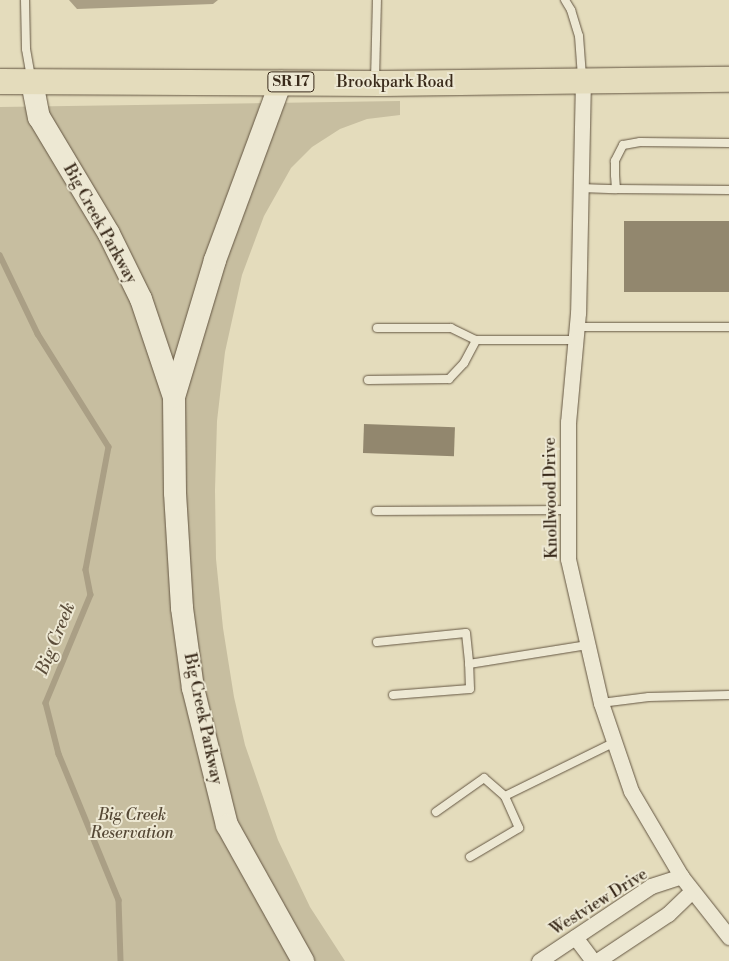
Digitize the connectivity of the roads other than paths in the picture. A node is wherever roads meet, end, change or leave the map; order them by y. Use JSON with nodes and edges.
{"nodes":[{"id":1,"x":25,"y":0,"type":"edge"},
{"id":2,"x":377,"y":0,"type":"edge"},
{"id":3,"x":564,"y":0,"type":"edge"},
{"id":4,"x":729,"y":78,"type":"edge"},
{"id":5,"x":583,"y":80,"type":"junction"},
{"id":6,"x":0,"y":81,"type":"edge"},
{"id":7,"x":32,"y":82,"type":"junction"},
{"id":8,"x":281,"y":82,"type":"junction"},
{"id":9,"x":375,"y":83,"type":"junction"},
{"id":10,"x":729,"y":143,"type":"edge"},
{"id":11,"x":580,"y":188,"type":"junction"},
{"id":12,"x":616,"y":189,"type":"junction"},
{"id":13,"x":729,"y":190,"type":"edge"},
{"id":14,"x":729,"y":327,"type":"edge"},
{"id":15,"x":377,"y":328,"type":"dead end"},
{"id":16,"x":576,"y":334,"type":"junction"},
{"id":17,"x":476,"y":340,"type":"junction"},
{"id":18,"x":368,"y":380,"type":"dead end"},
{"id":19,"x":174,"y":397,"type":"junction"},
{"id":20,"x":568,"y":510,"type":"junction"},
{"id":21,"x":376,"y":511,"type":"dead end"},
{"id":22,"x":377,"y":642,"type":"dead end"},
{"id":23,"x":586,"y":645,"type":"junction"},
{"id":24,"x":469,"y":664,"type":"junction"},
{"id":25,"x":393,"y":695,"type":"dead end"},
{"id":26,"x":729,"y":695,"type":"edge"},
{"id":27,"x":601,"y":703,"type":"junction"},
{"id":28,"x":613,"y":743,"type":"junction"},
{"id":29,"x":505,"y":796,"type":"junction"},
{"id":30,"x":436,"y":812,"type":"dead end"},
{"id":31,"x":470,"y":856,"type":"dead end"},
{"id":32,"x":681,"y":876,"type":"junction"},
{"id":33,"x":692,"y":891,"type":"junction"},
{"id":34,"x":575,"y":937,"type":"junction"},
{"id":35,"x":729,"y":937,"type":"edge"},
{"id":36,"x":303,"y":961,"type":"edge"},
{"id":37,"x":539,"y":961,"type":"edge"},
{"id":38,"x":593,"y":961,"type":"edge"},
{"id":39,"x":597,"y":961,"type":"edge"}],
"edges":[{"from":1,"to":7,"type":"lane"},
{"from":2,"to":9,"type":"lane"},
{"from":3,"to":5,"type":"lane"},
{"from":4,"to":5,"type":"main road","name":"Brookpark Road","number":"SR 17"},
{"from":5,"to":9,"type":"main road","name":"Brookpark Road","number":"SR 17"},
{"from":5,"to":11,"type":"street","name":"Knollwood Drive"},
{"from":6,"to":7,"type":"main road","name":"Brookpark Road","number":"SR 17"},
{"from":7,"to":8,"type":"main road","name":"Brookpark Road","number":"SR 17"},
{"from":7,"to":19,"type":"street","name":"Big Creek Parkway"},
{"from":8,"to":9,"type":"main road","name":"Brookpark Road","number":"SR 17"},
{"from":8,"to":19,"type":"street","name":"Big Creek Parkway"},
{"from":10,"to":12,"type":"lane"},
{"from":11,"to":12,"type":"lane"},
{"from":11,"to":16,"type":"street","name":"Knollwood Drive"},
{"from":12,"to":13,"type":"lane"},
{"from":14,"to":16,"type":"lane"},
{"from":15,"to":17,"type":"lane"},
{"from":16,"to":17,"type":"lane"},
{"from":16,"to":20,"type":"street","name":"Knollwood Drive"},
{"from":17,"to":18,"type":"lane"},
{"from":19,"to":36,"type":"street","name":"Big Creek Parkway"},
{"from":20,"to":21,"type":"lane"},
{"from":20,"to":23,"type":"street","name":"Knollwood Drive"},
{"from":22,"to":24,"type":"lane"},
{"from":23,"to":24,"type":"lane"},
{"from":23,"to":27,"type":"street","name":"Knollwood Drive"},
{"from":24,"to":25,"type":"lane"},
{"from":26,"to":27,"type":"lane"},
{"from":27,"to":28,"type":"street","name":"Knollwood Drive"},
{"from":28,"to":29,"type":"lane"},
{"from":28,"to":32,"type":"street","name":"Knollwood Drive"},
{"from":29,"to":30,"type":"lane"},
{"from":29,"to":31,"type":"lane"},
{"from":32,"to":33,"type":"street","name":"Knollwood Drive"},
{"from":32,"to":34,"type":"street","name":"Westview Drive"},
{"from":33,"to":35,"type":"street","name":"Knollwood Drive"},
{"from":33,"to":39,"type":"street"},
{"from":34,"to":37,"type":"street","name":"Westview Drive"},
{"from":34,"to":38,"type":"street"}]}
